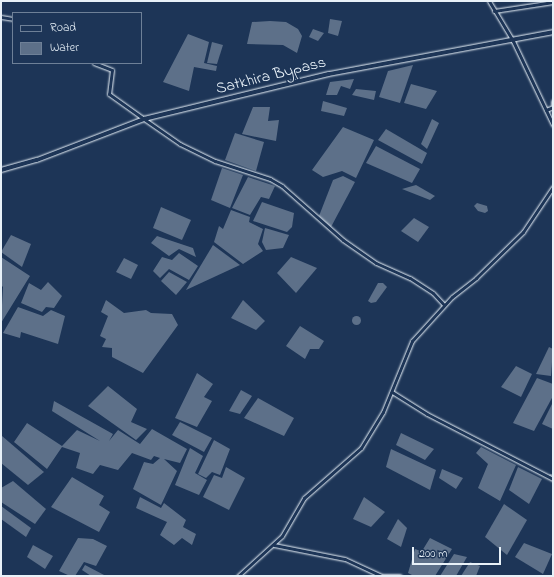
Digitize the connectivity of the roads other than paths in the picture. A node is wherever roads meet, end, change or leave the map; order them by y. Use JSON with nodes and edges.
{"nodes":[{"id":1,"x":489,"y":1,"type":"edge"},
{"id":2,"x":553,"y":2,"type":"edge"},
{"id":3,"x":494,"y":11,"type":"junction"},
{"id":4,"x":1,"y":17,"type":"edge"},
{"id":5,"x":12,"y":19,"type":"edge"},
{"id":6,"x":553,"y":32,"type":"edge"},
{"id":7,"x":513,"y":41,"type":"junction"},
{"id":8,"x":97,"y":64,"type":"edge"},
{"id":9,"x":553,"y":104,"type":"edge"},
{"id":10,"x":546,"y":110,"type":"junction"},
{"id":11,"x":144,"y":119,"type":"junction"},
{"id":12,"x":553,"y":125,"type":"edge"},
{"id":13,"x":1,"y":170,"type":"edge"},
{"id":14,"x":553,"y":187,"type":"edge"},
{"id":15,"x":444,"y":305,"type":"junction"},
{"id":16,"x":392,"y":392,"type":"junction"},
{"id":17,"x":553,"y":479,"type":"edge"},
{"id":18,"x":274,"y":545,"type":"junction"},
{"id":19,"x":238,"y":576,"type":"edge"},
{"id":20,"x":400,"y":576,"type":"edge"}],
"edges":[{"from":1,"to":3,"type":"street"},
{"from":2,"to":3,"type":"street"},
{"from":3,"to":7,"type":"street"},
{"from":4,"to":5,"type":"street"},
{"from":6,"to":7,"type":"highway","name":"Satkhira Bypass"},
{"from":7,"to":10,"type":"street"},
{"from":7,"to":11,"type":"highway","name":"Satkhira Bypass"},
{"from":8,"to":11,"type":"street"},
{"from":9,"to":10,"type":"street"},
{"from":10,"to":12,"type":"street"},
{"from":11,"to":13,"type":"highway","name":"Satkhira Bypass"},
{"from":11,"to":15,"type":"street"},
{"from":14,"to":15,"type":"street"},
{"from":15,"to":16,"type":"street"},
{"from":16,"to":17,"type":"street"},
{"from":16,"to":18,"type":"street"},
{"from":18,"to":19,"type":"street"},
{"from":18,"to":20,"type":"street"}]}
